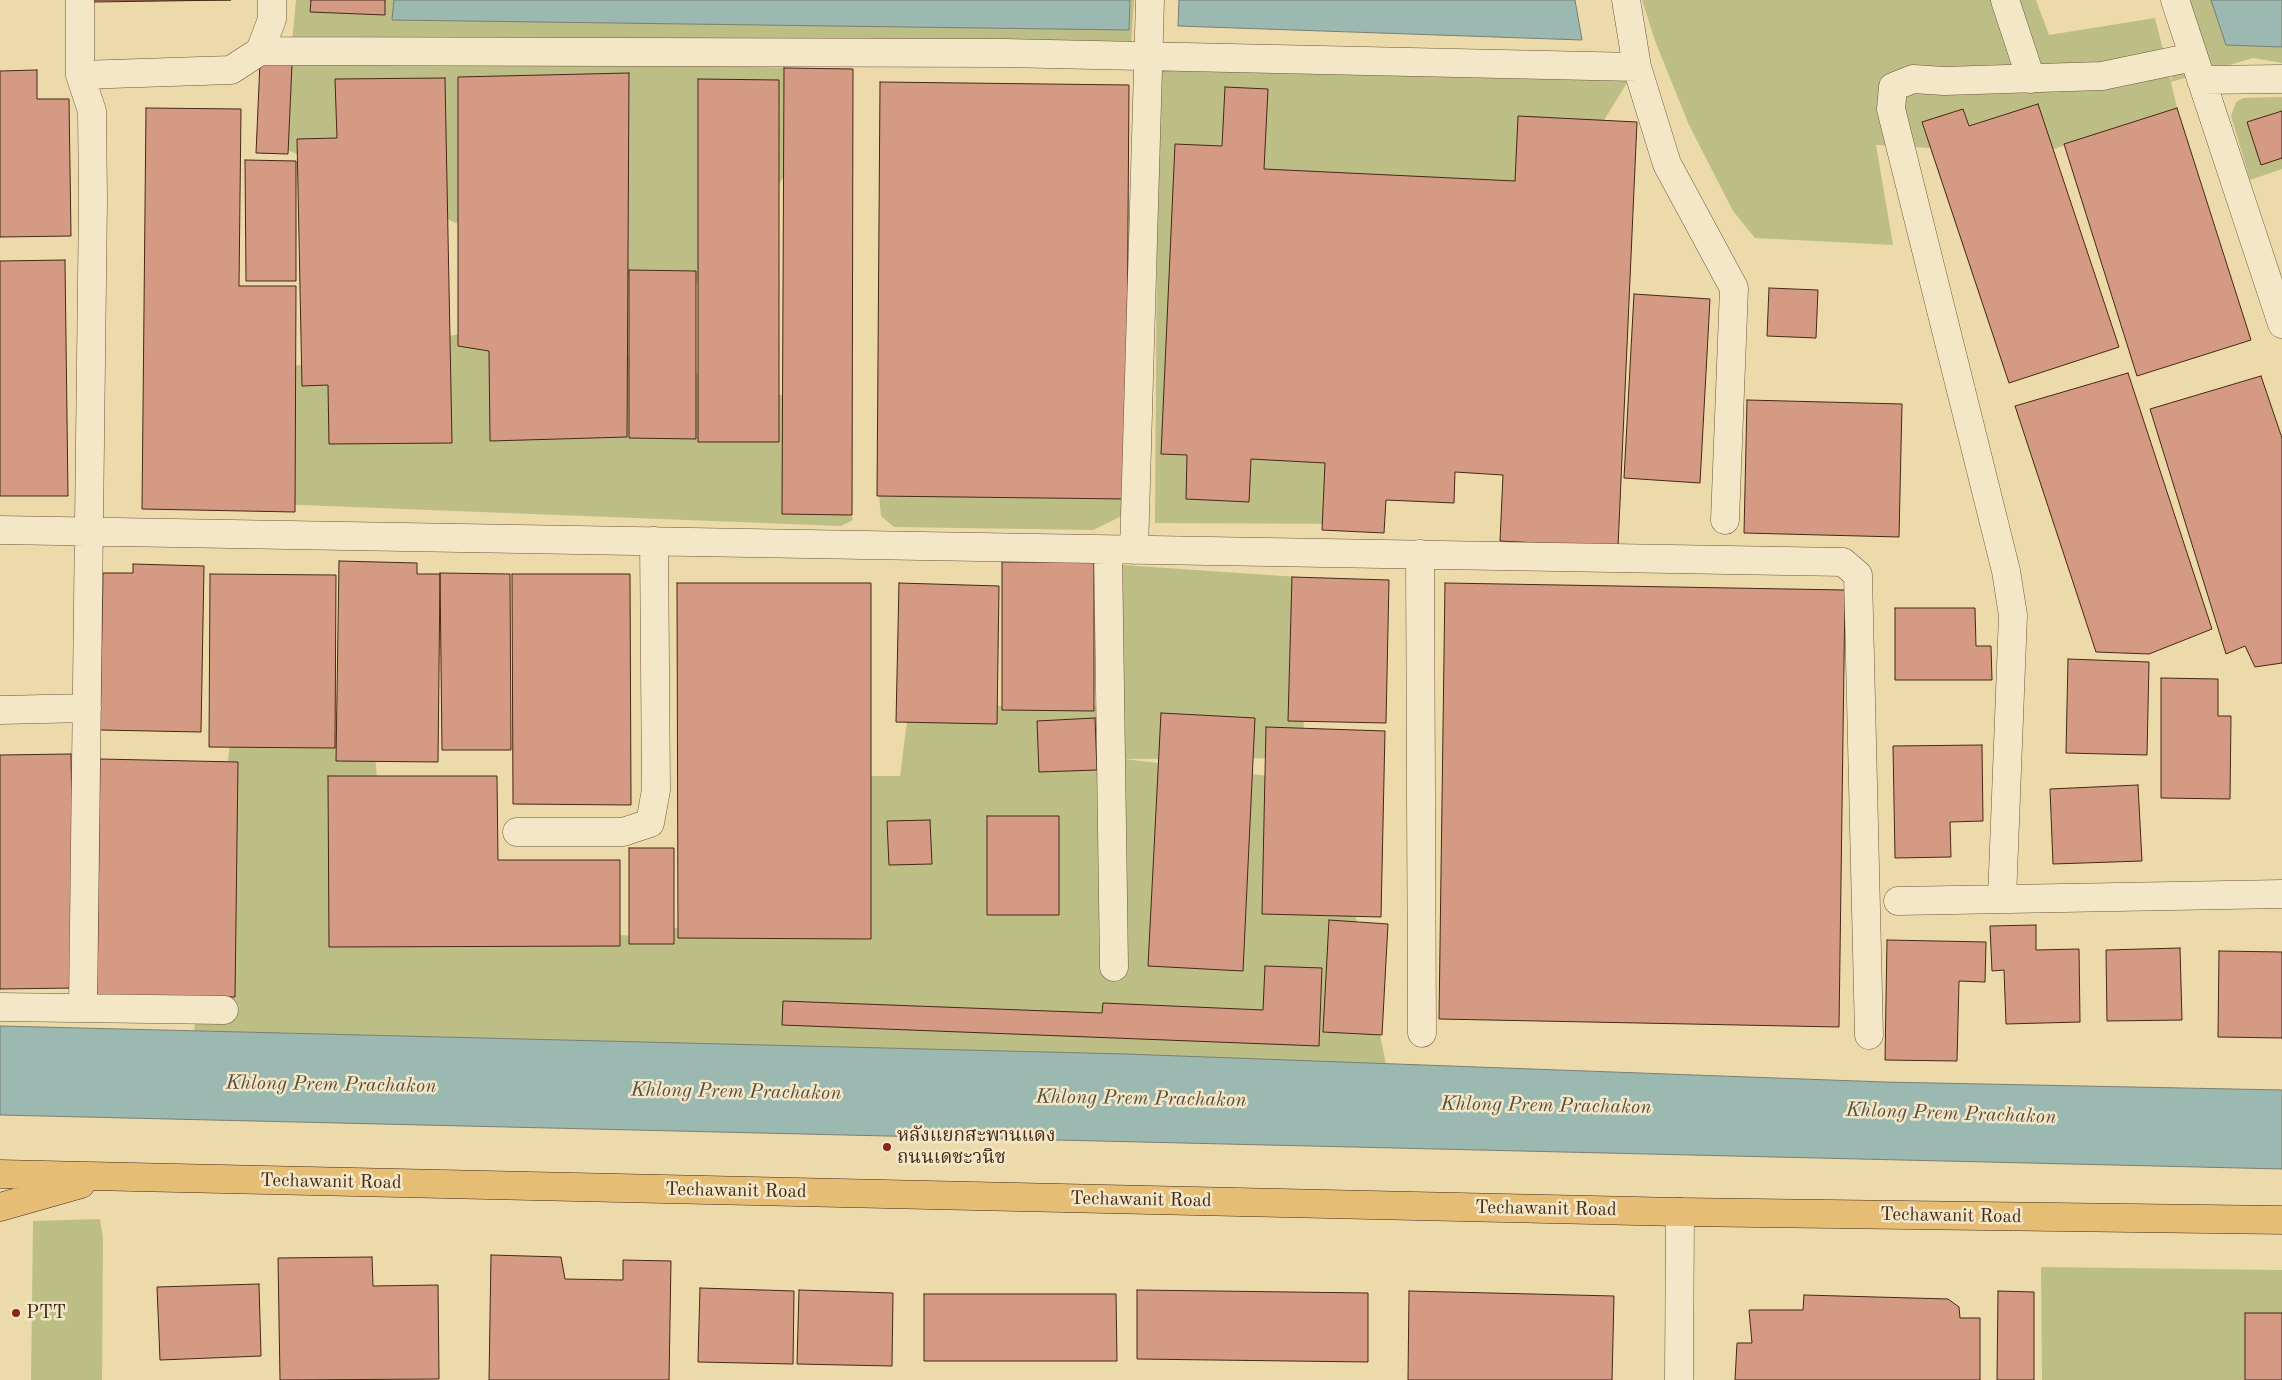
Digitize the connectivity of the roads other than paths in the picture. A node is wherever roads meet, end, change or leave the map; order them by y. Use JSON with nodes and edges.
{"nodes":[{"id":1,"x":80,"y":0,"type":"edge"},
{"id":2,"x":272,"y":0,"type":"edge"},
{"id":3,"x":1150,"y":0,"type":"edge"},
{"id":4,"x":1626,"y":0,"type":"edge"},
{"id":5,"x":2005,"y":0,"type":"edge"},
{"id":6,"x":2175,"y":0,"type":"edge"},
{"id":7,"x":260,"y":51,"type":"junction"},
{"id":8,"x":1150,"y":57,"type":"junction"},
{"id":9,"x":1637,"y":67,"type":"junction"},
{"id":10,"x":2197,"y":68,"type":"junction"},
{"id":11,"x":80,"y":75,"type":"junction"},
{"id":12,"x":2031,"y":79,"type":"junction"},
{"id":13,"x":2282,"y":79,"type":"edge"},
{"id":14,"x":2282,"y":324,"type":"edge"},
{"id":15,"x":1725,"y":520,"type":"dead end"},
{"id":16,"x":0,"y":530,"type":"edge"},
{"id":17,"x":89,"y":532,"type":"junction"},
{"id":18,"x":654,"y":541,"type":"junction"},
{"id":19,"x":1121,"y":550,"type":"junction"},
{"id":20,"x":1420,"y":554,"type":"junction"},
{"id":21,"x":87,"y":708,"type":"junction"},
{"id":22,"x":0,"y":710,"type":"edge"},
{"id":23,"x":517,"y":832,"type":"dead end"},
{"id":24,"x":2282,"y":894,"type":"edge"},
{"id":25,"x":2002,"y":898,"type":"junction"},
{"id":26,"x":1898,"y":900,"type":"dead end"},
{"id":27,"x":1114,"y":967,"type":"dead end"},
{"id":28,"x":0,"y":1007,"type":"edge"},
{"id":29,"x":83,"y":1008,"type":"junction"},
{"id":30,"x":224,"y":1010,"type":"dead end"},
{"id":31,"x":1422,"y":1032,"type":"dead end"},
{"id":32,"x":1869,"y":1035,"type":"dead end"},
{"id":33,"x":0,"y":1174,"type":"edge"},
{"id":34,"x":104,"y":1178,"type":"junction"},
{"id":35,"x":0,"y":1207,"type":"edge"},
{"id":36,"x":1680,"y":1212,"type":"junction"},
{"id":37,"x":2282,"y":1220,"type":"edge"},
{"id":38,"x":1679,"y":1380,"type":"edge"}],
"edges":[{"from":1,"to":11,"type":"street"},
{"from":2,"to":7,"type":"street"},
{"from":3,"to":8,"type":"street"},
{"from":4,"to":9,"type":"street"},
{"from":5,"to":12,"type":"street"},
{"from":6,"to":10,"type":"street"},
{"from":7,"to":8,"type":"street"},
{"from":7,"to":11,"type":"street"},
{"from":8,"to":9,"type":"street"},
{"from":8,"to":19,"type":"street"},
{"from":9,"to":15,"type":"street"},
{"from":10,"to":12,"type":"street"},
{"from":10,"to":13,"type":"street"},
{"from":10,"to":14,"type":"street"},
{"from":11,"to":17,"type":"street"},
{"from":12,"to":25,"type":"street"},
{"from":16,"to":17,"type":"street"},
{"from":17,"to":18,"type":"street"},
{"from":17,"to":21,"type":"street"},
{"from":18,"to":19,"type":"street"},
{"from":18,"to":23,"type":"street"},
{"from":19,"to":20,"type":"street"},
{"from":19,"to":27,"type":"street"},
{"from":20,"to":31,"type":"street"},
{"from":20,"to":32,"type":"street"},
{"from":21,"to":22,"type":"street"},
{"from":21,"to":29,"type":"street"},
{"from":24,"to":25,"type":"street"},
{"from":25,"to":26,"type":"street"},
{"from":28,"to":29,"type":"street"},
{"from":29,"to":30,"type":"street"},
{"from":33,"to":34,"type":"main road","name":"Techawanit Road"},
{"from":34,"to":35,"type":"main road"},
{"from":34,"to":36,"type":"main road","name":"Techawanit Road"},
{"from":36,"to":37,"type":"main road","name":"Techawanit Road"},
{"from":36,"to":38,"type":"street"}]}
